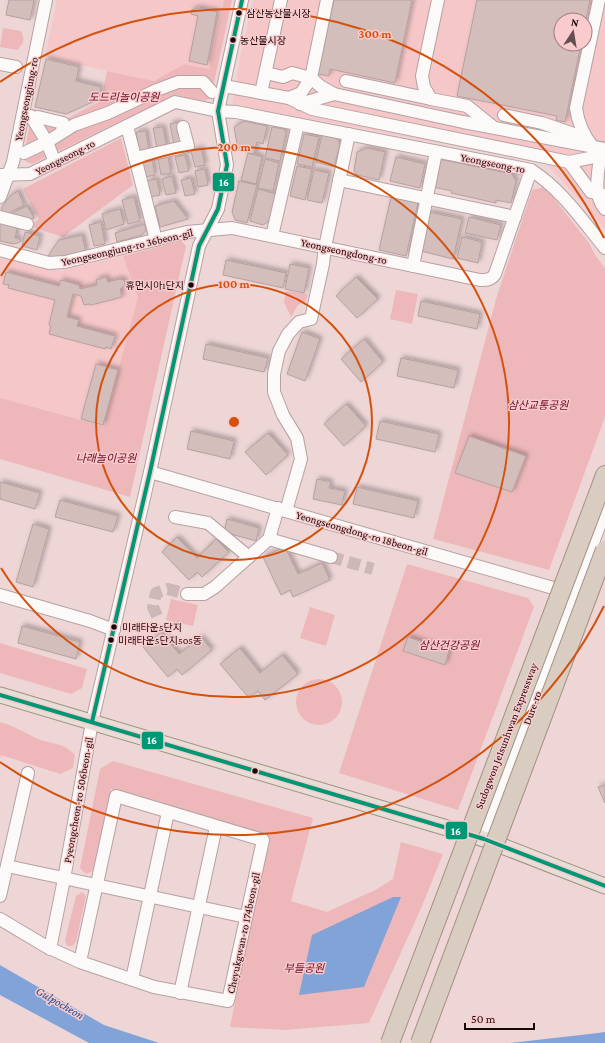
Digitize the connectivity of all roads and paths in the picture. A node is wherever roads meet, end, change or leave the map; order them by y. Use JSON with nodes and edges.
{"nodes":[{"id":1,"x":46,"y":0,"type":"edge"},
{"id":2,"x":242,"y":0,"type":"edge"},
{"id":3,"x":281,"y":0,"type":"edge"},
{"id":4,"x":327,"y":0,"type":"edge"},
{"id":5,"x":438,"y":0,"type":"edge"},
{"id":6,"x":599,"y":0,"type":"edge"},
{"id":7,"x":0,"y":64,"type":"edge"},
{"id":8,"x":16,"y":67,"type":"dead end"},
{"id":9,"x":266,"y":73,"type":"junction"},
{"id":10,"x":311,"y":78,"type":"junction"},
{"id":11,"x":346,"y":81,"type":"dead end"},
{"id":12,"x":224,"y":86,"type":"junction"},
{"id":13,"x":212,"y":92,"type":"dead end"},
{"id":14,"x":261,"y":93,"type":"junction"},
{"id":15,"x":334,"y":94,"type":"junction"},
{"id":16,"x":289,"y":98,"type":"junction"},
{"id":17,"x":432,"y":99,"type":"junction"},
{"id":18,"x":300,"y":104,"type":"junction"},
{"id":19,"x":218,"y":111,"type":"junction"},
{"id":20,"x":504,"y":115,"type":"dead end"},
{"id":21,"x":90,"y":119,"type":"junction"},
{"id":22,"x":298,"y":124,"type":"junction"},
{"id":23,"x":126,"y":126,"type":"junction"},
{"id":24,"x":183,"y":127,"type":"dead end"},
{"id":25,"x":495,"y":128,"type":"junction"},
{"id":26,"x":62,"y":132,"type":"junction"},
{"id":27,"x":96,"y":133,"type":"dead end"},
{"id":28,"x":349,"y":134,"type":"junction"},
{"id":29,"x":585,"y":138,"type":"junction"},
{"id":30,"x":47,"y":142,"type":"junction"},
{"id":31,"x":436,"y":152,"type":"junction"},
{"id":32,"x":601,"y":152,"type":"edge"},
{"id":33,"x":24,"y":153,"type":"dead end"},
{"id":34,"x":52,"y":155,"type":"dead end"},
{"id":35,"x":135,"y":158,"type":"junction"},
{"id":36,"x":570,"y":162,"type":"junction"},
{"id":37,"x":531,"y":170,"type":"junction"},
{"id":38,"x":4,"y":175,"type":"edge"},
{"id":39,"x":339,"y":180,"type":"junction"},
{"id":40,"x":602,"y":195,"type":"edge"},
{"id":41,"x":0,"y":197,"type":"edge"},
{"id":42,"x":427,"y":198,"type":"junction"},
{"id":43,"x":605,"y":209,"type":"edge"},
{"id":44,"x":0,"y":217,"type":"edge"},
{"id":45,"x":515,"y":217,"type":"junction"},
{"id":46,"x":27,"y":224,"type":"dead end"},
{"id":47,"x":207,"y":230,"type":"junction"},
{"id":48,"x":272,"y":236,"type":"junction"},
{"id":49,"x":156,"y":240,"type":"junction"},
{"id":50,"x":324,"y":247,"type":"junction"},
{"id":51,"x":605,"y":248,"type":"edge"},
{"id":52,"x":0,"y":250,"type":"edge"},
{"id":53,"x":413,"y":266,"type":"junction"},
{"id":54,"x":150,"y":472,"type":"junction"},
{"id":55,"x":605,"y":475,"type":"edge"},
{"id":56,"x":282,"y":510,"type":"junction"},
{"id":57,"x":605,"y":510,"type":"edge"},
{"id":58,"x":176,"y":516,"type":"dead end"},
{"id":59,"x":269,"y":539,"type":"junction"},
{"id":60,"x":605,"y":550,"type":"edge"},
{"id":61,"x":249,"y":556,"type":"junction"},
{"id":62,"x":331,"y":557,"type":"tunnel mouth"},
{"id":63,"x":186,"y":594,"type":"tunnel mouth"},
{"id":64,"x":574,"y":594,"type":"junction"},
{"id":65,"x":0,"y":595,"type":"edge"},
{"id":66,"x":114,"y":630,"type":"junction"},
{"id":67,"x":0,"y":695,"type":"edge"},
{"id":68,"x":92,"y":722,"type":"junction"},
{"id":69,"x":28,"y":773,"type":"dead end"},
{"id":70,"x":168,"y":812,"type":"junction"},
{"id":71,"x":216,"y":826,"type":"junction"},
{"id":72,"x":484,"y":839,"type":"junction"},
{"id":73,"x":7,"y":866,"type":"junction"},
{"id":74,"x":64,"y":878,"type":"junction"},
{"id":75,"x":96,"y":885,"type":"junction"},
{"id":76,"x":605,"y":886,"type":"edge"},
{"id":77,"x":0,"y":896,"type":"edge"},
{"id":78,"x":150,"y":897,"type":"junction"},
{"id":79,"x":199,"y":907,"type":"junction"},
{"id":80,"x":246,"y":917,"type":"junction"},
{"id":81,"x":0,"y":919,"type":"edge"},
{"id":82,"x":50,"y":948,"type":"junction"},
{"id":83,"x":80,"y":962,"type":"junction"},
{"id":84,"x":132,"y":979,"type":"junction"},
{"id":85,"x":180,"y":993,"type":"junction"},
{"id":86,"x":390,"y":1043,"type":"edge"},
{"id":87,"x":420,"y":1043,"type":"edge"}],
"edges":[{"from":1,"to":38,"type":"street","name":"Yeongseongjung-ro"},
{"from":2,"to":12,"type":"street"},
{"from":3,"to":9,"type":"street"},
{"from":4,"to":10,"type":"street"},
{"from":5,"to":17,"type":"street"},
{"from":6,"to":29,"type":"street"},
{"from":7,"to":8,"type":"street"},
{"from":9,"to":10,"type":"street"},
{"from":9,"to":14,"type":"street"},
{"from":10,"to":15,"type":"street"},
{"from":10,"to":16,"type":"street"},
{"from":11,"to":17,"type":"street"},
{"from":12,"to":14,"type":"street"},
{"from":12,"to":19,"type":"street"},
{"from":13,"to":21,"type":"street"},
{"from":14,"to":16,"type":"street"},
{"from":15,"to":18,"type":"street"},
{"from":15,"to":25,"type":"street"},
{"from":16,"to":18,"type":"street"},
{"from":17,"to":25,"type":"street"},
{"from":18,"to":36,"type":"street"},
{"from":19,"to":22,"type":"street","name":"Yeongseong-ro"},
{"from":19,"to":23,"type":"street","name":"Yeongseong-ro"},
{"from":19,"to":47,"type":"street"},
{"from":20,"to":29,"type":"street"},
{"from":21,"to":26,"type":"street"},
{"from":21,"to":27,"type":"street"},
{"from":22,"to":28,"type":"street","name":"Yeongseong-ro"},
{"from":22,"to":48,"type":"street"},
{"from":23,"to":35,"type":"street"},
{"from":23,"to":38,"type":"street","name":"Yeongseong-ro"},
{"from":24,"to":35,"type":"street"},
{"from":25,"to":32,"type":"street"},
{"from":26,"to":30,"type":"street"},
{"from":26,"to":30,"type":"street"},
{"from":28,"to":31,"type":"street","name":"Yeongseong-ro"},
{"from":28,"to":39,"type":"street"},
{"from":29,"to":32,"type":"street"},
{"from":30,"to":33,"type":"street"},
{"from":30,"to":34,"type":"street"},
{"from":31,"to":37,"type":"street","name":"Yeongseong-ro"},
{"from":31,"to":42,"type":"street"},
{"from":32,"to":36,"type":"street"},
{"from":32,"to":40,"type":"street"},
{"from":35,"to":49,"type":"street"},
{"from":36,"to":40,"type":"street"},
{"from":37,"to":45,"type":"street"},
{"from":37,"to":51,"type":"street","name":"Yeongseong-ro"},
{"from":38,"to":41,"type":"street","name":"Yeongseongjung-ro"},
{"from":39,"to":42,"type":"street"},
{"from":39,"to":50,"type":"street"},
{"from":40,"to":43,"type":"street"},
{"from":42,"to":45,"type":"street"},
{"from":42,"to":53,"type":"street"},
{"from":44,"to":46,"type":"street"},
{"from":45,"to":53,"type":"street","name":"Yeongseongdong-ro"},
{"from":47,"to":48,"type":"street","name":"Yeongseongdong-ro"},
{"from":47,"to":49,"type":"street","name":"Yeongseongjung-ro 36beon-gil"},
{"from":47,"to":54,"type":"street"},
{"from":48,"to":50,"type":"street","name":"Yeongseongdong-ro"},
{"from":49,"to":52,"type":"street","name":"Yeongseongjung-ro 36beon-gil"},
{"from":50,"to":53,"type":"street","name":"Yeongseongdong-ro"},
{"from":50,"to":56,"type":"street"},
{"from":54,"to":56,"type":"street","name":"Yeongseongdong-ro 18beon-gil"},
{"from":54,"to":66,"type":"street"},
{"from":55,"to":86,"type":"highway","name":"Sudogwon Je1sunhwan Expressway","bridge":true},
{"from":56,"to":59,"type":"street"},
{"from":56,"to":64,"type":"street","name":"Yeongseongdong-ro 18beon-gil"},
{"from":57,"to":64,"type":"street","name":"Dure-ro"},
{"from":58,"to":61,"type":"street"},
{"from":59,"to":61,"type":"street"},
{"from":59,"to":62,"type":"street"},
{"from":60,"to":87,"type":"highway","bridge":true},
{"from":61,"to":63,"type":"street"},
{"from":64,"to":72,"type":"street","name":"Dure-ro"},
{"from":65,"to":66,"type":"street"},
{"from":66,"to":68,"type":"street"},
{"from":67,"to":68,"type":"main road"},
{"from":68,"to":72,"type":"main road"},
{"from":68,"to":74,"type":"street","name":"Pyeongcheon-ro 506beon-gil"},
{"from":69,"to":73,"type":"street"},
{"from":70,"to":71,"type":"street"},
{"from":70,"to":75,"type":"street"},
{"from":70,"to":78,"type":"street"},
{"from":71,"to":79,"type":"street"},
{"from":71,"to":80,"type":"street","name":"Cheyukgwan-ro 174beon-gil"},
{"from":72,"to":76,"type":"main road"},
{"from":73,"to":74,"type":"street","name":"Pyeongcheon-ro 506beon-gil"},
{"from":73,"to":77,"type":"street"},
{"from":74,"to":75,"type":"street"},
{"from":74,"to":82,"type":"street","name":"Pyeongcheon-ro 506beon-gil"},
{"from":75,"to":78,"type":"street"},
{"from":75,"to":83,"type":"street"},
{"from":78,"to":79,"type":"street"},
{"from":78,"to":84,"type":"street"},
{"from":79,"to":80,"type":"street"},
{"from":79,"to":85,"type":"street"},
{"from":80,"to":85,"type":"street","name":"Cheyukgwan-ro 174beon-gil"},
{"from":81,"to":82,"type":"street","name":"Cheyukgwan-ro 174beon-gil"},
{"from":82,"to":83,"type":"street","name":"Cheyukgwan-ro 174beon-gil"},
{"from":83,"to":84,"type":"street","name":"Cheyukgwan-ro 174beon-gil"},
{"from":84,"to":85,"type":"street","name":"Cheyukgwan-ro 174beon-gil"}]}
